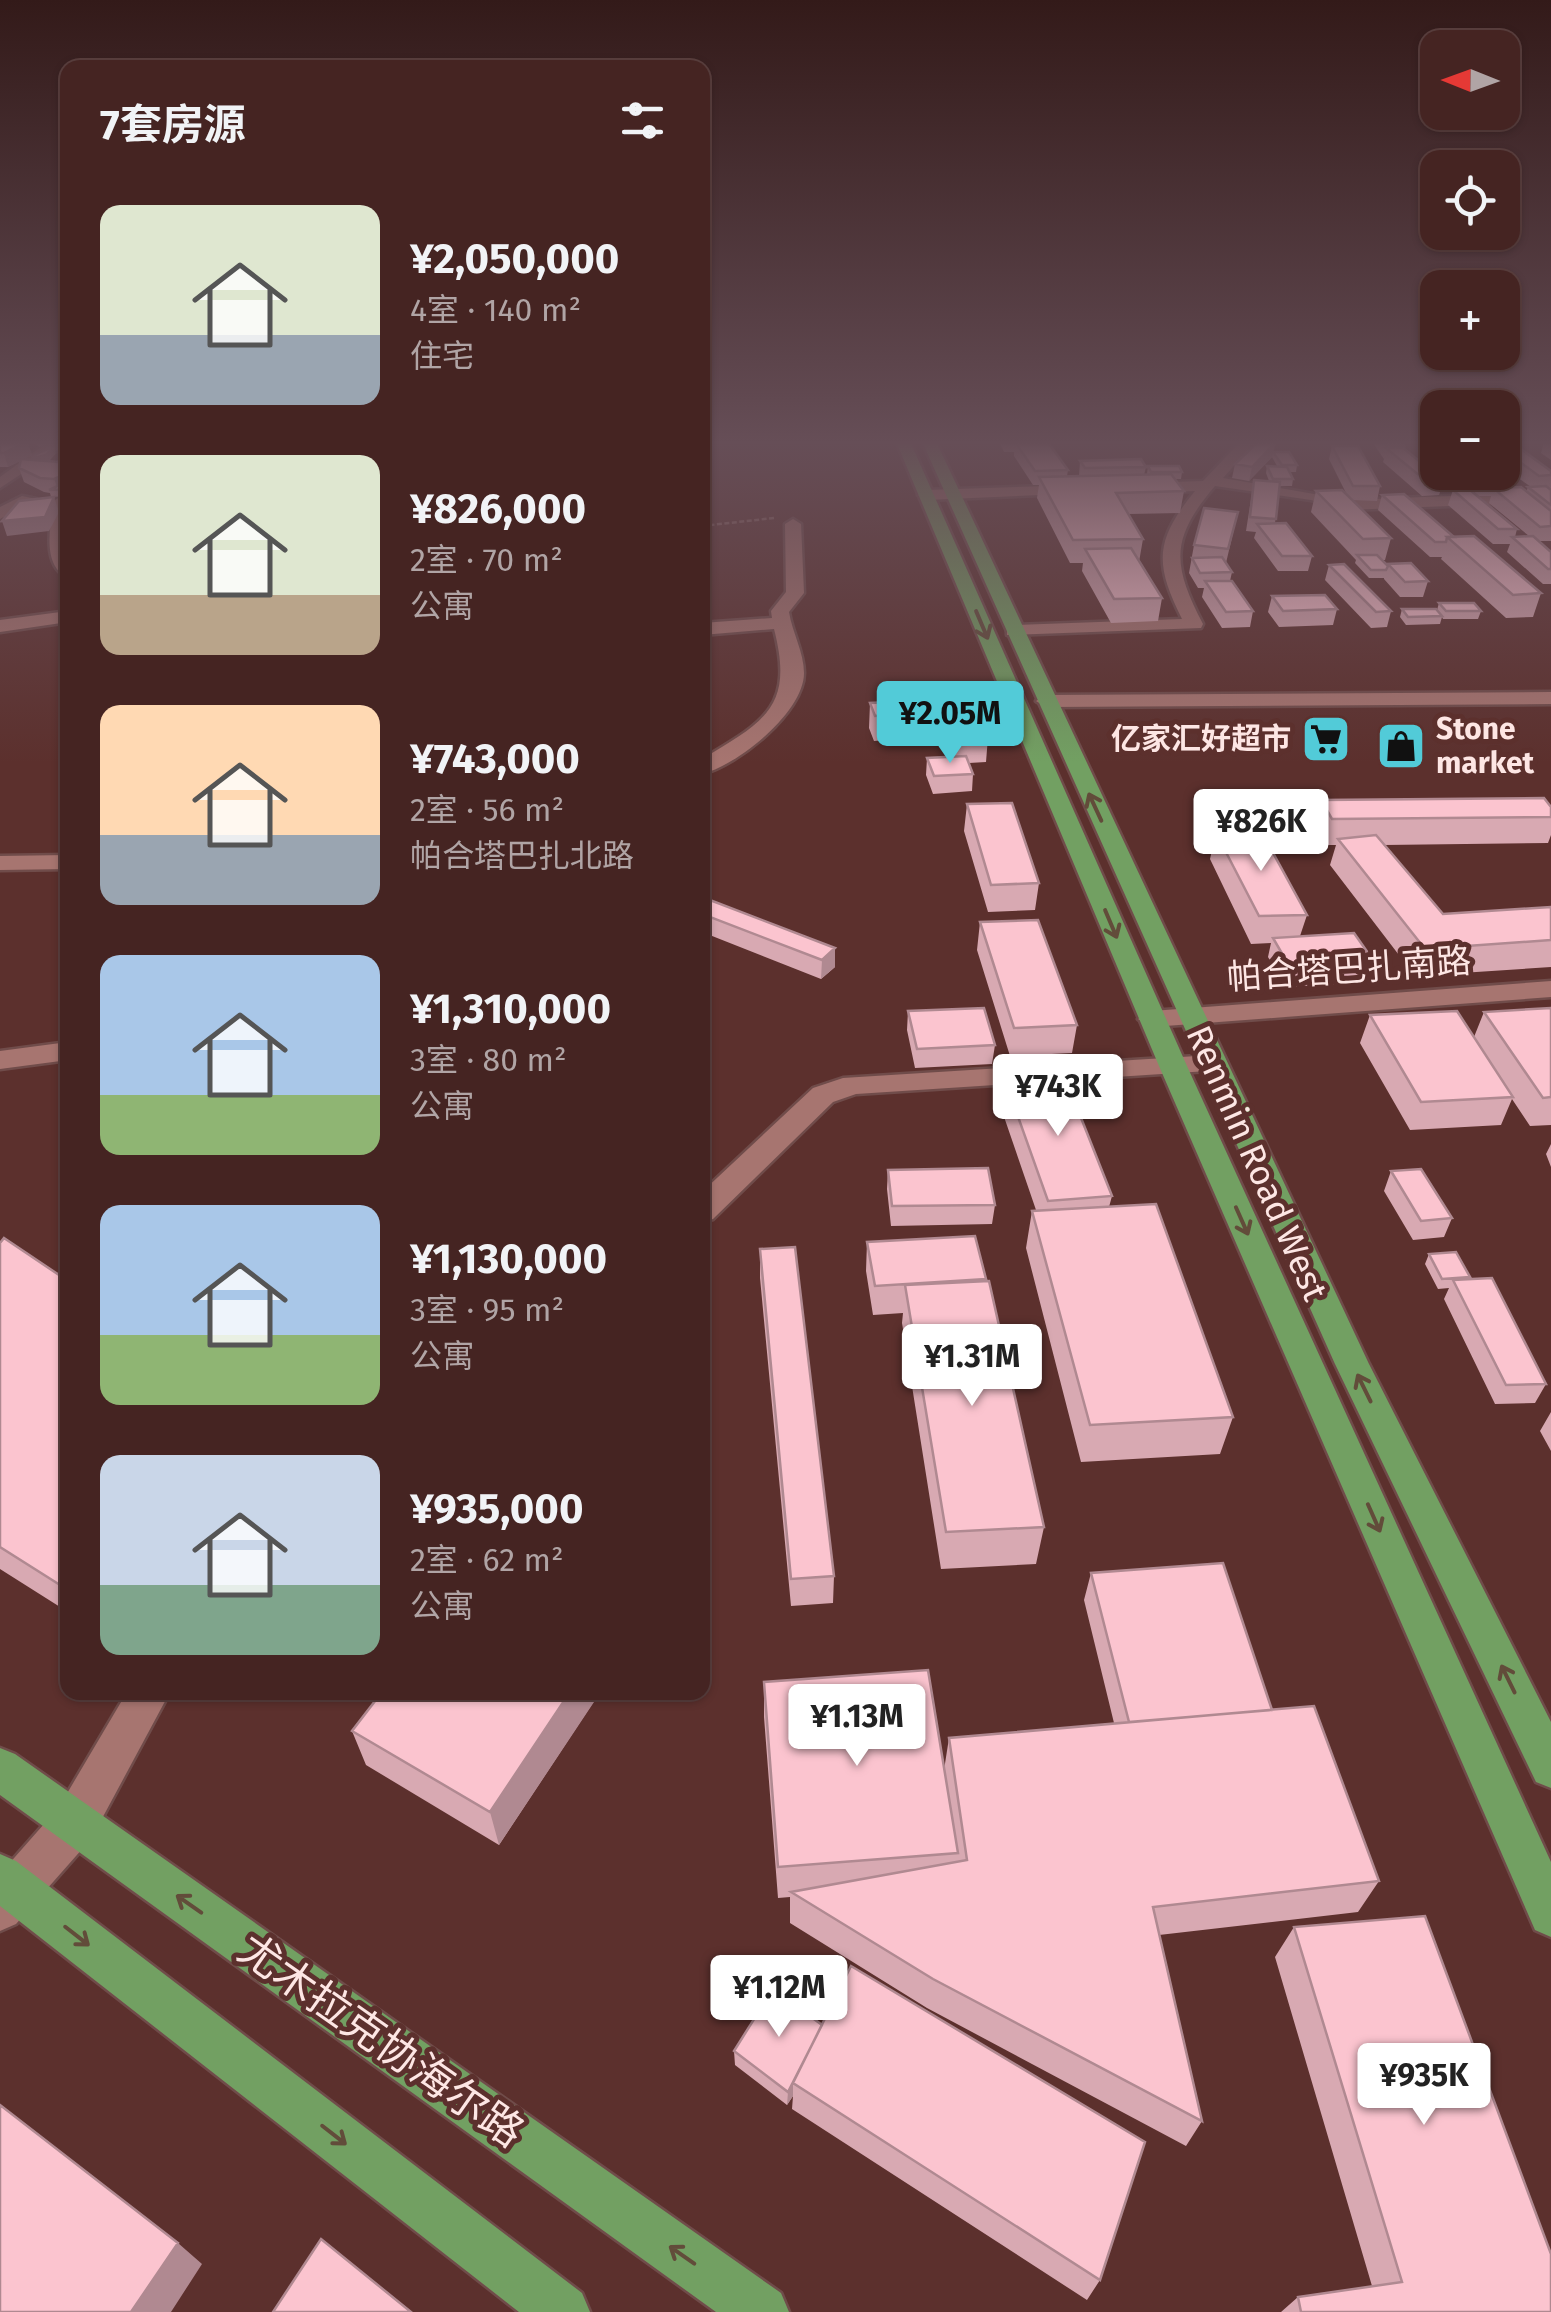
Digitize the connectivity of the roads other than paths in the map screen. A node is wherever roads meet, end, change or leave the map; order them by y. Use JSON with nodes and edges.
{"nodes":[{"id":1,"x":794,"y":547,"type":"edge"},
{"id":2,"x":960,"y":547,"type":"edge"},
{"id":3,"x":968,"y":547,"type":"edge"},
{"id":4,"x":1170,"y":547,"type":"edge"},
{"id":5,"x":60,"y":617,"type":"edge"},
{"id":6,"x":781,"y":623,"type":"junction"},
{"id":7,"x":0,"y":626,"type":"edge"},
{"id":8,"x":710,"y":629,"type":"edge"},
{"id":9,"x":1014,"y":631,"type":"junction"},
{"id":10,"x":1551,"y":698,"type":"edge"},
{"id":11,"x":1046,"y":701,"type":"junction"},
{"id":12,"x":710,"y":764,"type":"edge"},
{"id":13,"x":60,"y":862,"type":"edge"},
{"id":14,"x":0,"y":863,"type":"edge"},
{"id":15,"x":1551,"y":989,"type":"edge"},
{"id":16,"x":1192,"y":1016,"type":"junction"},
{"id":17,"x":1152,"y":1019,"type":"junction"},
{"id":18,"x":60,"y":1052,"type":"edge"},
{"id":19,"x":0,"y":1060,"type":"edge"},
{"id":20,"x":1214,"y":1064,"type":"junction"},
{"id":21,"x":1172,"y":1066,"type":"junction"},
{"id":22,"x":710,"y":1202,"type":"edge"},
{"id":23,"x":145,"y":1700,"type":"edge"},
{"id":24,"x":1551,"y":1767,"type":"edge"},
{"id":25,"x":0,"y":1770,"type":"edge"},
{"id":26,"x":75,"y":1823,"type":"junction"},
{"id":27,"x":6,"y":1892,"type":"edge"},
{"id":28,"x":1551,"y":1914,"type":"edge"},
{"id":29,"x":563,"y":2312,"type":"edge"},
{"id":30,"x":762,"y":2312,"type":"edge"}],
"edges":[{"from":1,"to":6,"type":"street"},
{"from":2,"to":17,"type":"main road","name":"Renmin Road West","one_way":true},
{"from":3,"to":9,"type":"main road","name":"Renmin Road West"},
{"from":4,"to":9,"type":"street"},
{"from":5,"to":7,"type":"street"},
{"from":6,"to":8,"type":"street"},
{"from":6,"to":12,"type":"street"},
{"from":9,"to":11,"type":"main road","name":"Renmin Road West"},
{"from":10,"to":11,"type":"street"},
{"from":16,"to":11,"type":"main road","name":"Renmin Road West","one_way":true},
{"from":13,"to":14,"type":"street"},
{"from":15,"to":16,"type":"street","name":"帕合塔巴扎南路"},
{"from":16,"to":17,"type":"street","name":"帕合塔巴扎南路"},
{"from":16,"to":20,"type":"main road","name":"Renmin Road West"},
{"from":17,"to":21,"type":"main road","name":"Renmin Road West"},
{"from":18,"to":19,"type":"street"},
{"from":20,"to":21,"type":"street"},
{"from":24,"to":20,"type":"main road","name":"Renmin Road West","one_way":true},
{"from":21,"to":22,"type":"street"},
{"from":21,"to":28,"type":"main road","name":"Renmin Road West","one_way":true},
{"from":23,"to":26,"type":"street"},
{"from":25,"to":26,"type":"main road","name":"尤木拉克协海尔路"},
{"from":26,"to":27,"type":"street"},
{"from":30,"to":26,"type":"main road","name":"尤木拉克协海尔路","one_way":true},
{"from":27,"to":29,"type":"main road","one_way":true}]}
